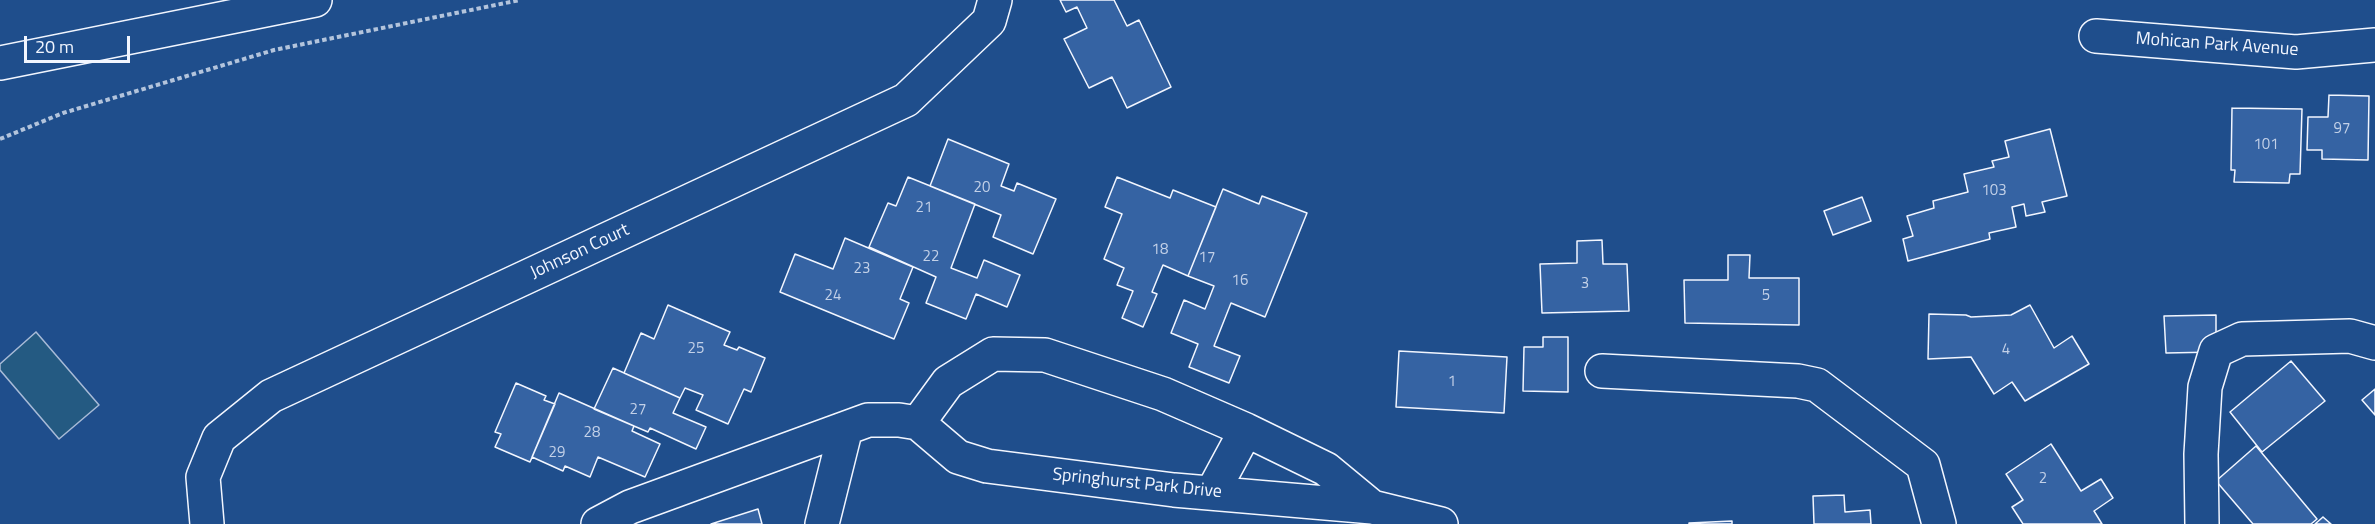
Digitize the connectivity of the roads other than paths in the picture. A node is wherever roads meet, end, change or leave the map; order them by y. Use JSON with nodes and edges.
{"nodes":[{"id":1,"x":315,"y":0,"type":"edge"},
{"id":2,"x":995,"y":0,"type":"edge"},
{"id":3,"x":2096,"y":36,"type":"dead end"},
{"id":4,"x":2375,"y":45,"type":"edge"},
{"id":5,"x":0,"y":63,"type":"edge"},
{"id":6,"x":2375,"y":343,"type":"edge"},
{"id":7,"x":1602,"y":371,"type":"dead end"},
{"id":8,"x":918,"y":423,"type":"junction"},
{"id":9,"x":846,"y":428,"type":"junction"},
{"id":10,"x":1246,"y":430,"type":"junction"},
{"id":11,"x":1212,"y":493,"type":"junction"},
{"id":12,"x":1372,"y":507,"type":"junction"},
{"id":13,"x":207,"y":524,"type":"edge"},
{"id":14,"x":598,"y":524,"type":"edge"},
{"id":15,"x":822,"y":524,"type":"edge"},
{"id":16,"x":1441,"y":524,"type":"edge"},
{"id":17,"x":1939,"y":524,"type":"edge"},
{"id":18,"x":2202,"y":524,"type":"edge"}],
"edges":[{"from":1,"to":5,"type":"street"},
{"from":2,"to":13,"type":"street","name":"Johnson Court"},
{"from":3,"to":4,"type":"street","name":"Mohican Park Avenue"},
{"from":6,"to":18,"type":"street"},
{"from":7,"to":17,"type":"street"},
{"from":8,"to":9,"type":"street"},
{"from":8,"to":10,"type":"street"},
{"from":8,"to":11,"type":"street","name":"Springhurst Park Drive"},
{"from":9,"to":14,"type":"street"},
{"from":9,"to":15,"type":"street"},
{"from":10,"to":11,"type":"street"},
{"from":10,"to":12,"type":"street"},
{"from":11,"to":12,"type":"street","name":"Springhurst Park Drive"},
{"from":12,"to":16,"type":"street","name":"Springhurst Park Drive"}]}
